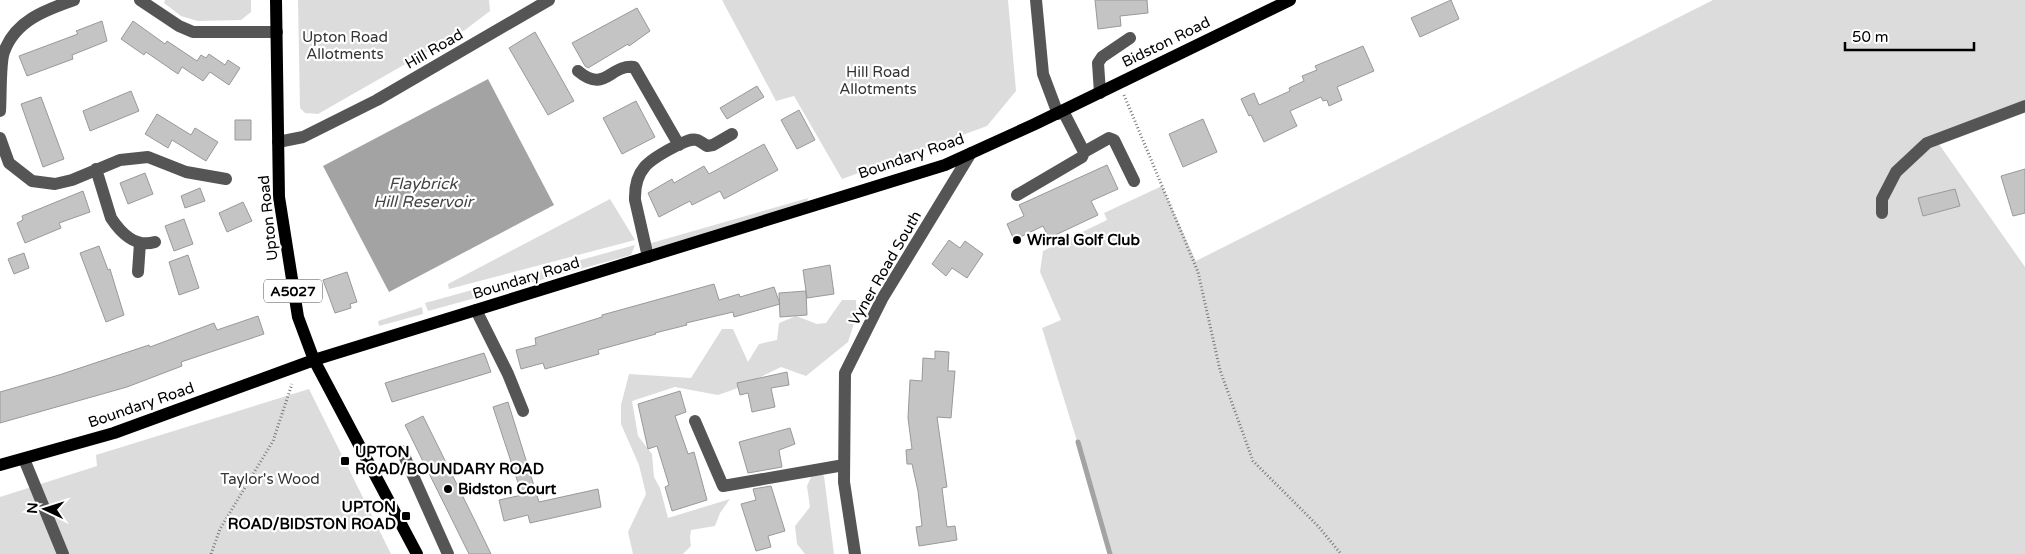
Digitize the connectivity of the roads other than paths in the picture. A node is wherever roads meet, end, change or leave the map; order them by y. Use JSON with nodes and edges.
{"nodes":[{"id":1,"x":74,"y":0,"type":"edge"},
{"id":2,"x":140,"y":0,"type":"edge"},
{"id":3,"x":276,"y":0,"type":"edge"},
{"id":4,"x":549,"y":0,"type":"edge"},
{"id":5,"x":1036,"y":0,"type":"edge"},
{"id":6,"x":1290,"y":0,"type":"edge"},
{"id":7,"x":277,"y":32,"type":"junction"},
{"id":8,"x":1130,"y":38,"type":"dead end"},
{"id":9,"x":578,"y":71,"type":"dead end"},
{"id":10,"x":1100,"y":93,"type":"junction"},
{"id":11,"x":2025,"y":106,"type":"edge"},
{"id":12,"x":0,"y":111,"type":"edge"},
{"id":13,"x":1060,"y":112,"type":"junction"},
{"id":14,"x":732,"y":134,"type":"dead end"},
{"id":15,"x":0,"y":138,"type":"edge"},
{"id":16,"x":278,"y":142,"type":"junction"},
{"id":17,"x":679,"y":145,"type":"junction"},
{"id":18,"x":1084,"y":152,"type":"junction"},
{"id":19,"x":971,"y":153,"type":"junction"},
{"id":20,"x":96,"y":169,"type":"junction"},
{"id":21,"x":226,"y":179,"type":"dead end"},
{"id":22,"x":1134,"y":181,"type":"dead end"},
{"id":23,"x":1017,"y":195,"type":"dead end"},
{"id":24,"x":1882,"y":213,"type":"dead end"},
{"id":25,"x":155,"y":242,"type":"dead end"},
{"id":26,"x":140,"y":244,"type":"junction"},
{"id":27,"x":648,"y":257,"type":"junction"},
{"id":28,"x":138,"y":272,"type":"dead end"},
{"id":29,"x":476,"y":310,"type":"junction"},
{"id":30,"x":314,"y":360,"type":"junction"},
{"id":31,"x":523,"y":411,"type":"dead end"},
{"id":32,"x":695,"y":421,"type":"dead end"},
{"id":33,"x":402,"y":451,"type":"dead end"},
{"id":34,"x":24,"y":459,"type":"junction"},
{"id":35,"x":0,"y":465,"type":"edge"},
{"id":36,"x":844,"y":465,"type":"junction"},
{"id":37,"x":62,"y":554,"type":"edge"},
{"id":38,"x":417,"y":554,"type":"edge"},
{"id":39,"x":448,"y":554,"type":"edge"},
{"id":40,"x":855,"y":554,"type":"edge"}],
"edges":[{"from":1,"to":12,"type":"street"},
{"from":2,"to":7,"type":"street"},
{"from":3,"to":7,"type":"main road","name":"Upton Road","number":"A5027"},
{"from":4,"to":16,"type":"street","name":"Hill Road"},
{"from":5,"to":13,"type":"street"},
{"from":6,"to":10,"type":"main road","name":"Bidston Road"},
{"from":7,"to":16,"type":"main road","name":"Upton Road","number":"A5027"},
{"from":8,"to":10,"type":"street"},
{"from":9,"to":17,"type":"street"},
{"from":10,"to":13,"type":"main road","name":"Bidston Road"},
{"from":11,"to":24,"type":"street"},
{"from":13,"to":18,"type":"street"},
{"from":13,"to":19,"type":"main road","name":"Boundary Road"},
{"from":14,"to":17,"type":"street"},
{"from":15,"to":20,"type":"street"},
{"from":16,"to":30,"type":"main road","name":"Upton Road","number":"A5027"},
{"from":17,"to":27,"type":"street"},
{"from":18,"to":22,"type":"street"},
{"from":18,"to":23,"type":"street"},
{"from":19,"to":27,"type":"main road","name":"Boundary Road"},
{"from":19,"to":36,"type":"street","name":"Vyner Road South"},
{"from":20,"to":21,"type":"street"},
{"from":20,"to":26,"type":"street"},
{"from":25,"to":26,"type":"street"},
{"from":26,"to":28,"type":"street"},
{"from":27,"to":29,"type":"main road","name":"Boundary Road"},
{"from":29,"to":30,"type":"main road","name":"Boundary Road"},
{"from":29,"to":31,"type":"street"},
{"from":30,"to":34,"type":"main road","name":"Boundary Road"},
{"from":30,"to":38,"type":"main road","name":"Upton Road","number":"A5027"},
{"from":32,"to":36,"type":"street"},
{"from":33,"to":39,"type":"street"},
{"from":34,"to":35,"type":"main road","name":"Boundary Road"},
{"from":34,"to":37,"type":"street"},
{"from":36,"to":40,"type":"street","name":"Vyner Road South"}]}
